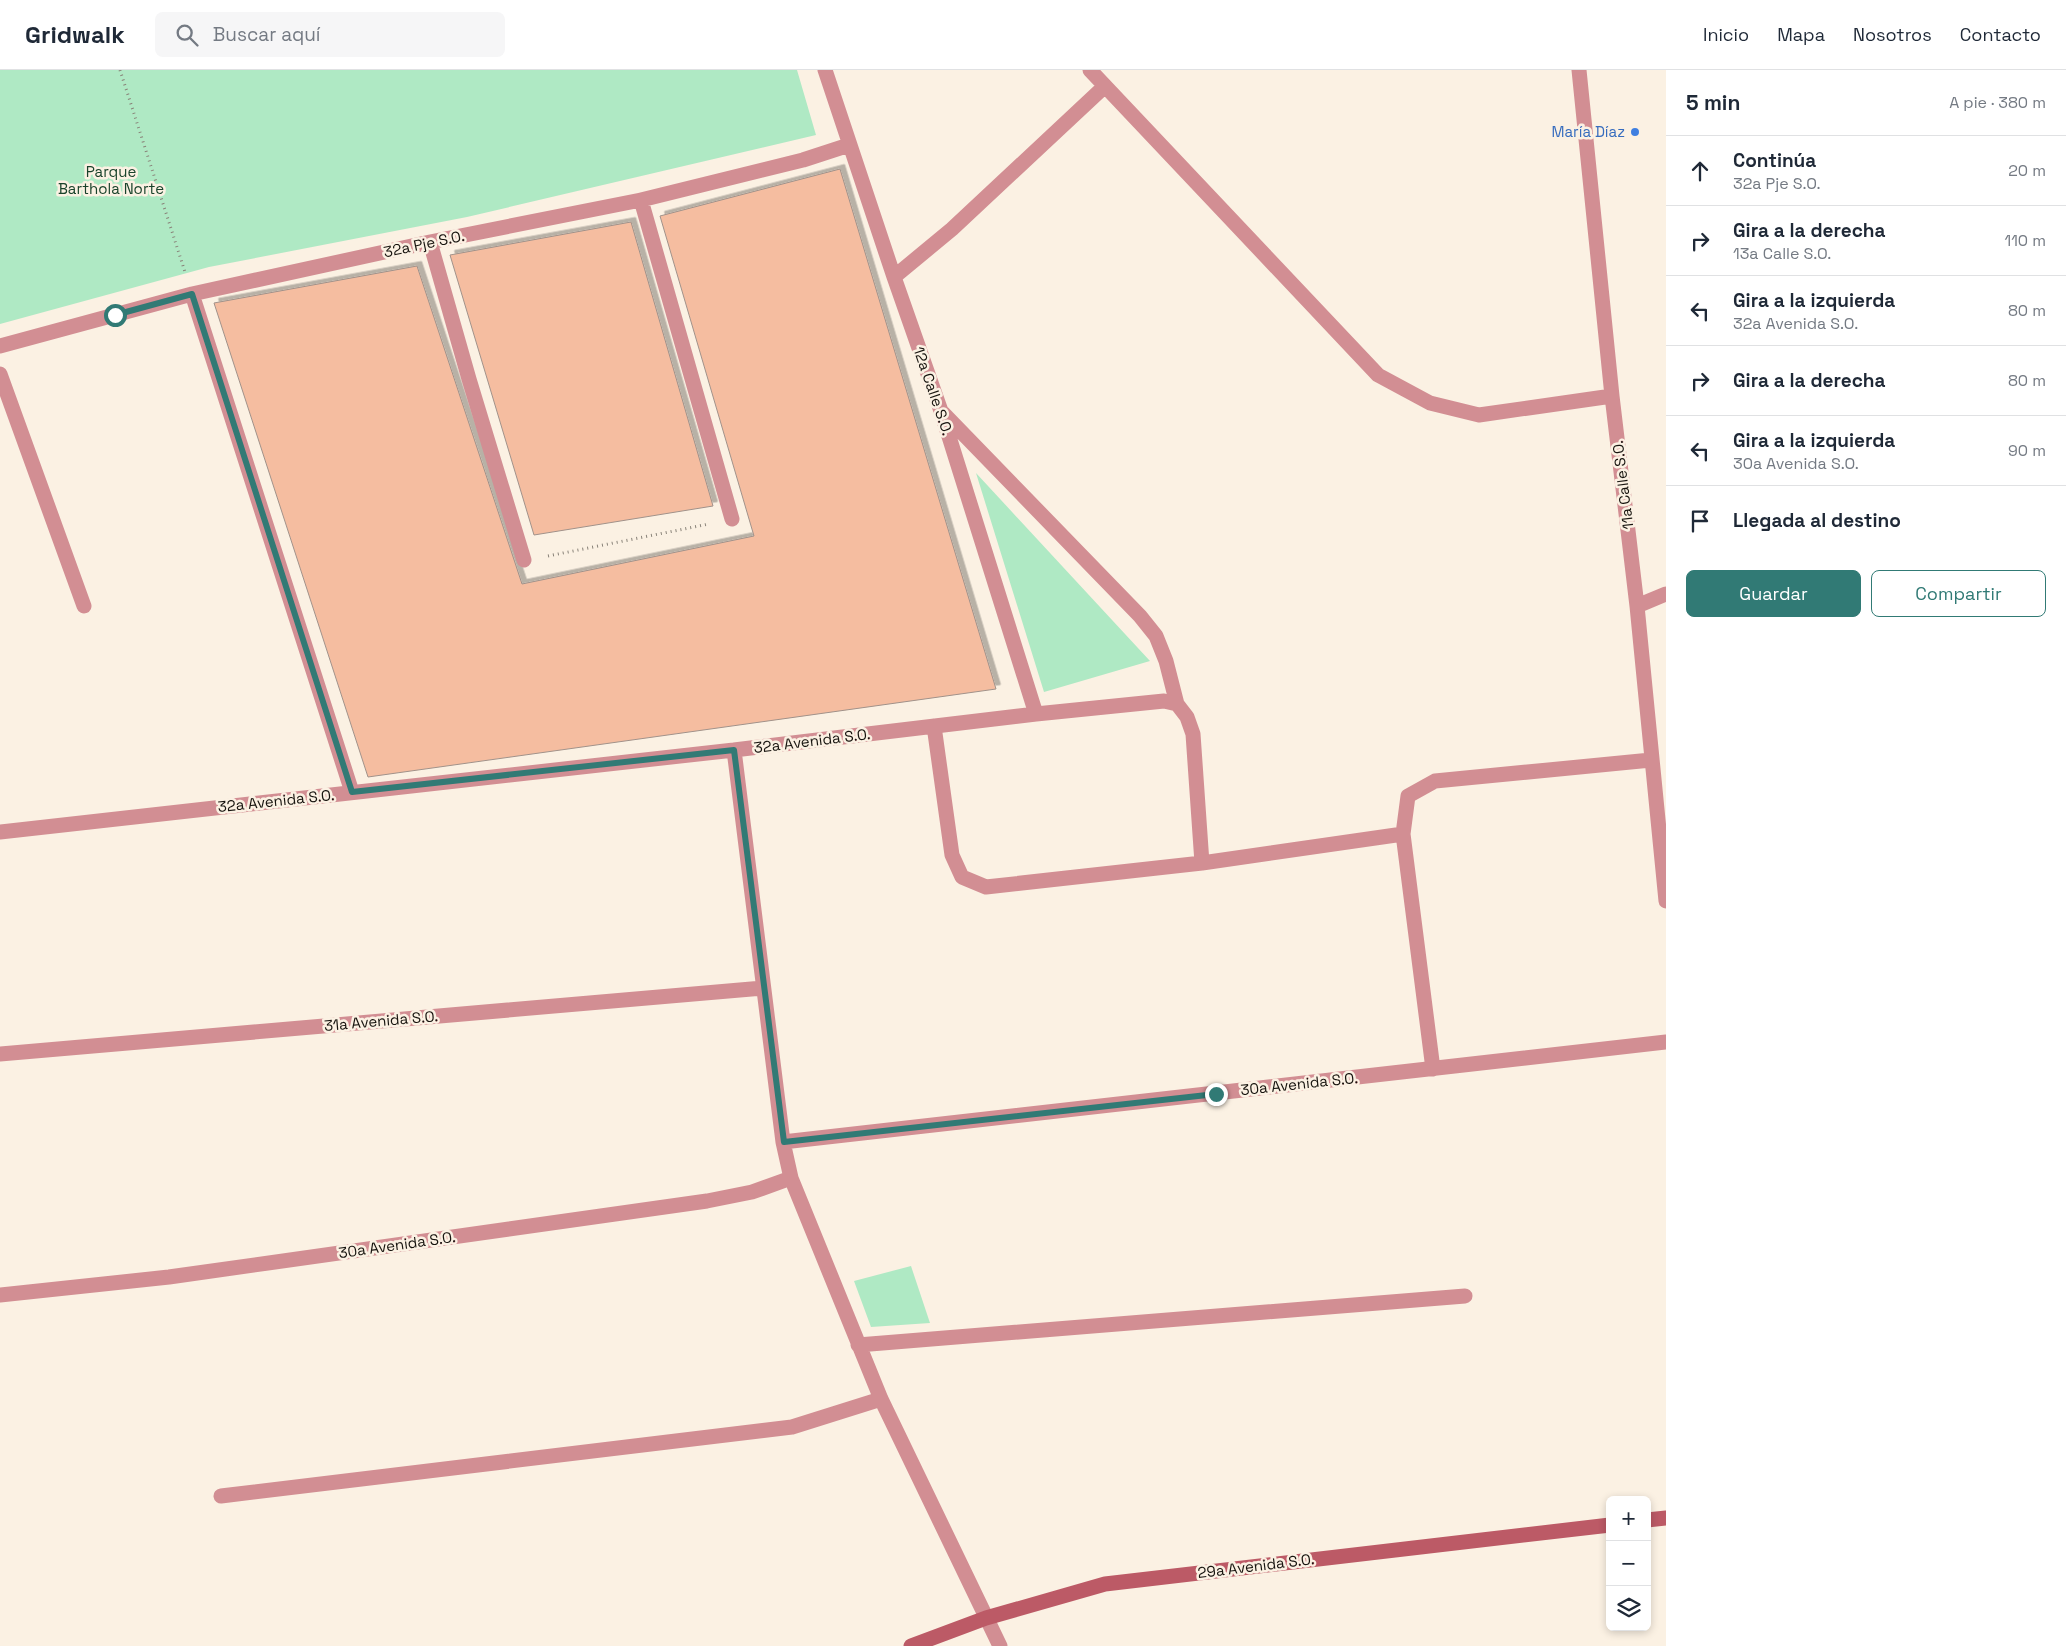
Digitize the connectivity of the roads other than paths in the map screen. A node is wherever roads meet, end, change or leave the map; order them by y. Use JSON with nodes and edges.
{"nodes":[{"id":1,"x":825,"y":70,"type":"edge"},
{"id":2,"x":1090,"y":70,"type":"edge"},
{"id":3,"x":1579,"y":70,"type":"edge"},
{"id":4,"x":1105,"y":86,"type":"junction"},
{"id":5,"x":849,"y":145,"type":"junction"},
{"id":6,"x":641,"y":200,"type":"junction"},
{"id":7,"x":430,"y":242,"type":"junction"},
{"id":8,"x":894,"y":277,"type":"junction"},
{"id":9,"x":192,"y":294,"type":"junction"},
{"id":10,"x":0,"y":346,"type":"edge"},
{"id":11,"x":0,"y":374,"type":"edge"},
{"id":12,"x":1612,"y":396,"type":"junction"},
{"id":13,"x":940,"y":411,"type":"junction"},
{"id":14,"x":732,"y":520,"type":"road end"},
{"id":15,"x":524,"y":560,"type":"road end"},
{"id":16,"x":1666,"y":594,"type":"edge"},
{"id":17,"x":84,"y":606,"type":"dead end"},
{"id":18,"x":1637,"y":606,"type":"junction"},
{"id":19,"x":1177,"y":704,"type":"junction"},
{"id":20,"x":1036,"y":714,"type":"junction"},
{"id":21,"x":934,"y":726,"type":"junction"},
{"id":22,"x":734,"y":750,"type":"junction"},
{"id":23,"x":1651,"y":760,"type":"junction"},
{"id":24,"x":352,"y":792,"type":"junction"},
{"id":25,"x":0,"y":832,"type":"edge"},
{"id":26,"x":1404,"y":834,"type":"junction"},
{"id":27,"x":1202,"y":863,"type":"junction"},
{"id":28,"x":1666,"y":901,"type":"edge"},
{"id":29,"x":763,"y":988,"type":"junction"},
{"id":30,"x":1666,"y":1042,"type":"edge"},
{"id":31,"x":0,"y":1054,"type":"edge"},
{"id":32,"x":1433,"y":1069,"type":"junction"},
{"id":33,"x":784,"y":1142,"type":"junction"},
{"id":34,"x":791,"y":1178,"type":"junction"},
{"id":35,"x":0,"y":1295,"type":"edge"},
{"id":36,"x":1465,"y":1296,"type":"dead end"},
{"id":37,"x":858,"y":1345,"type":"junction"},
{"id":38,"x":881,"y":1399,"type":"junction"},
{"id":39,"x":221,"y":1496,"type":"dead end"},
{"id":40,"x":1666,"y":1518,"type":"edge"},
{"id":41,"x":1651,"y":1520,"type":"edge"},
{"id":42,"x":1606,"y":1525,"type":"edge"},
{"id":43,"x":986,"y":1618,"type":"junction"},
{"id":44,"x":911,"y":1646,"type":"edge"},
{"id":45,"x":1000,"y":1646,"type":"edge"}],
"edges":[{"from":1,"to":5,"type":"street","name":"12a Calle S.O."},
{"from":2,"to":4,"type":"street"},
{"from":3,"to":12,"type":"street","name":"11a Calle S.O."},
{"from":4,"to":8,"type":"street"},
{"from":4,"to":12,"type":"street"},
{"from":5,"to":6,"type":"street","name":"32a Pje S.O."},
{"from":5,"to":8,"type":"street","name":"12a Calle S.O."},
{"from":6,"to":7,"type":"street","name":"32a Pje S.O."},
{"from":6,"to":14,"type":"street"},
{"from":7,"to":9,"type":"street","name":"32a Pje S.O."},
{"from":7,"to":15,"type":"street"},
{"from":8,"to":13,"type":"street","name":"12a Calle S.O."},
{"from":9,"to":10,"type":"street","name":"32a Pje S.O."},
{"from":9,"to":24,"type":"street"},
{"from":11,"to":17,"type":"street"},
{"from":12,"to":18,"type":"street","name":"11a Calle S.O."},
{"from":13,"to":19,"type":"street"},
{"from":13,"to":20,"type":"street","name":"12a Calle S.O."},
{"from":16,"to":18,"type":"street"},
{"from":18,"to":23,"type":"street","name":"11a Calle S.O."},
{"from":19,"to":20,"type":"street","name":"32a Avenida S.O."},
{"from":19,"to":27,"type":"street"},
{"from":20,"to":21,"type":"street","name":"32a Avenida S.O."},
{"from":21,"to":22,"type":"street","name":"32a Avenida S.O."},
{"from":21,"to":27,"type":"street"},
{"from":22,"to":24,"type":"street","name":"32a Avenida S.O."},
{"from":22,"to":29,"type":"street"},
{"from":23,"to":26,"type":"street"},
{"from":23,"to":28,"type":"street","name":"11a Calle S.O."},
{"from":24,"to":25,"type":"street","name":"32a Avenida S.O."},
{"from":26,"to":27,"type":"street"},
{"from":26,"to":32,"type":"street"},
{"from":29,"to":31,"type":"street","name":"31a Avenida S.O."},
{"from":29,"to":33,"type":"street"},
{"from":30,"to":32,"type":"street","name":"30a Avenida S.O."},
{"from":32,"to":33,"type":"street","name":"30a Avenida S.O."},
{"from":33,"to":34,"type":"street"},
{"from":34,"to":35,"type":"street","name":"30a Avenida S.O."},
{"from":34,"to":37,"type":"street"},
{"from":36,"to":37,"type":"street"},
{"from":37,"to":38,"type":"street"},
{"from":38,"to":39,"type":"street"},
{"from":38,"to":43,"type":"street"},
{"from":40,"to":41,"type":"street"},
{"from":42,"to":43,"type":"street","name":"29a Avenida S.O."},
{"from":43,"to":44,"type":"street","name":"29a Avenida S.O."},
{"from":43,"to":45,"type":"street"}]}
